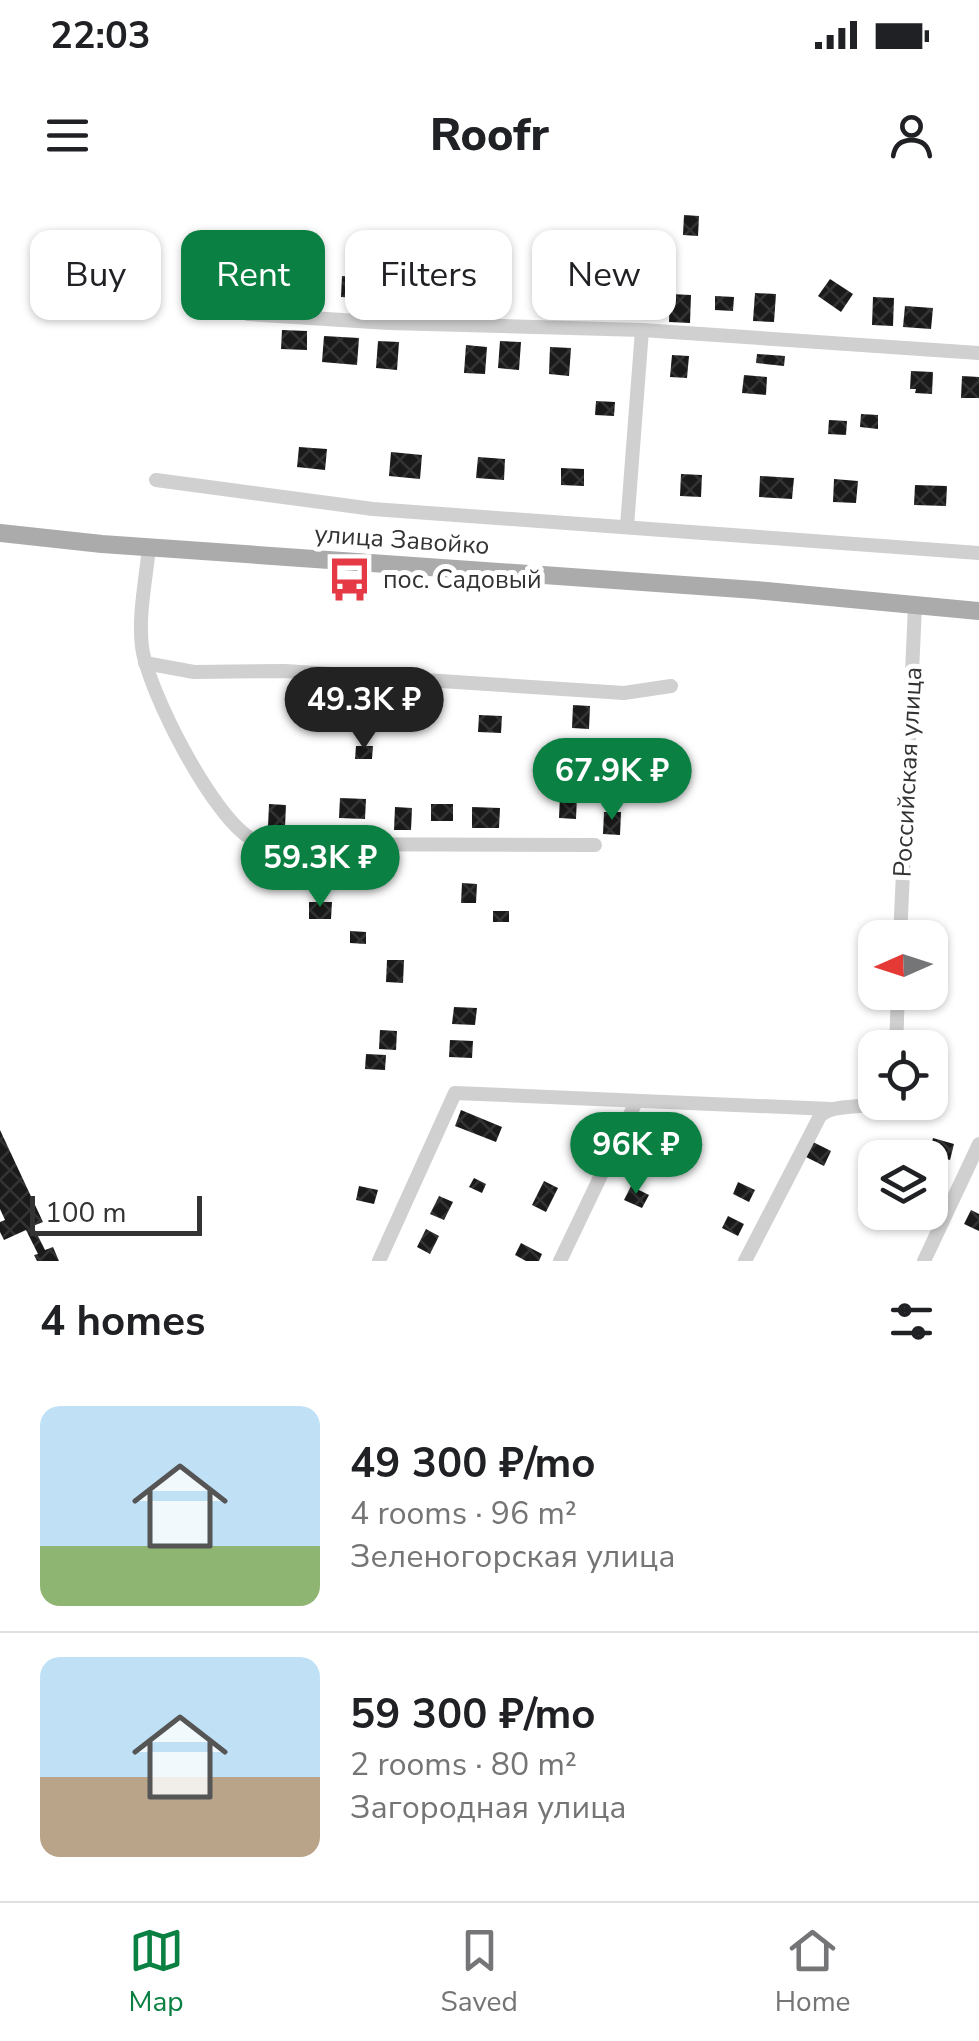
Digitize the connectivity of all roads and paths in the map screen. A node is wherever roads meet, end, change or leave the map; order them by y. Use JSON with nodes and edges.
{"nodes":[{"id":1,"x":325,"y":319,"type":"edge"},
{"id":2,"x":642,"y":330,"type":"junction"},
{"id":3,"x":979,"y":353,"type":"edge"},
{"id":4,"x":156,"y":480,"type":"dead end"},
{"id":5,"x":627,"y":526,"type":"junction"},
{"id":6,"x":0,"y":533,"type":"edge"},
{"id":7,"x":149,"y":547,"type":"junction"},
{"id":8,"x":979,"y":553,"type":"edge"},
{"id":9,"x":915,"y":606,"type":"junction"},
{"id":10,"x":979,"y":611,"type":"edge"},
{"id":11,"x":145,"y":663,"type":"junction"},
{"id":12,"x":671,"y":686,"type":"dead end"},
{"id":13,"x":595,"y":845,"type":"dead end"},
{"id":14,"x":901,"y":920,"type":"edge"},
{"id":15,"x":636,"y":1102,"type":"junction"},
{"id":16,"x":858,"y":1108,"type":"edge"},
{"id":17,"x":831,"y":1109,"type":"junction"},
{"id":18,"x":979,"y":1144,"type":"edge"},
{"id":19,"x":379,"y":1261,"type":"edge"},
{"id":20,"x":560,"y":1261,"type":"edge"},
{"id":21,"x":744,"y":1261,"type":"edge"},
{"id":22,"x":924,"y":1261,"type":"edge"}],
"edges":[{"from":1,"to":2,"type":"street"},
{"from":2,"to":3,"type":"street"},
{"from":2,"to":5,"type":"street"},
{"from":4,"to":5,"type":"street"},
{"from":5,"to":8,"type":"street"},
{"from":6,"to":7,"type":"main road","name":"улица Завойко"},
{"from":7,"to":9,"type":"main road","name":"улица Завойко"},
{"from":7,"to":11,"type":"street"},
{"from":9,"to":10,"type":"main road","name":"улица Завойко"},
{"from":9,"to":14,"type":"street","name":"Российская улица"},
{"from":11,"to":12,"type":"street"},
{"from":11,"to":13,"type":"street"},
{"from":15,"to":17,"type":"street"},
{"from":15,"to":19,"type":"street"},
{"from":15,"to":20,"type":"street"},
{"from":16,"to":17,"type":"street"},
{"from":17,"to":21,"type":"street"},
{"from":18,"to":22,"type":"street"}]}
